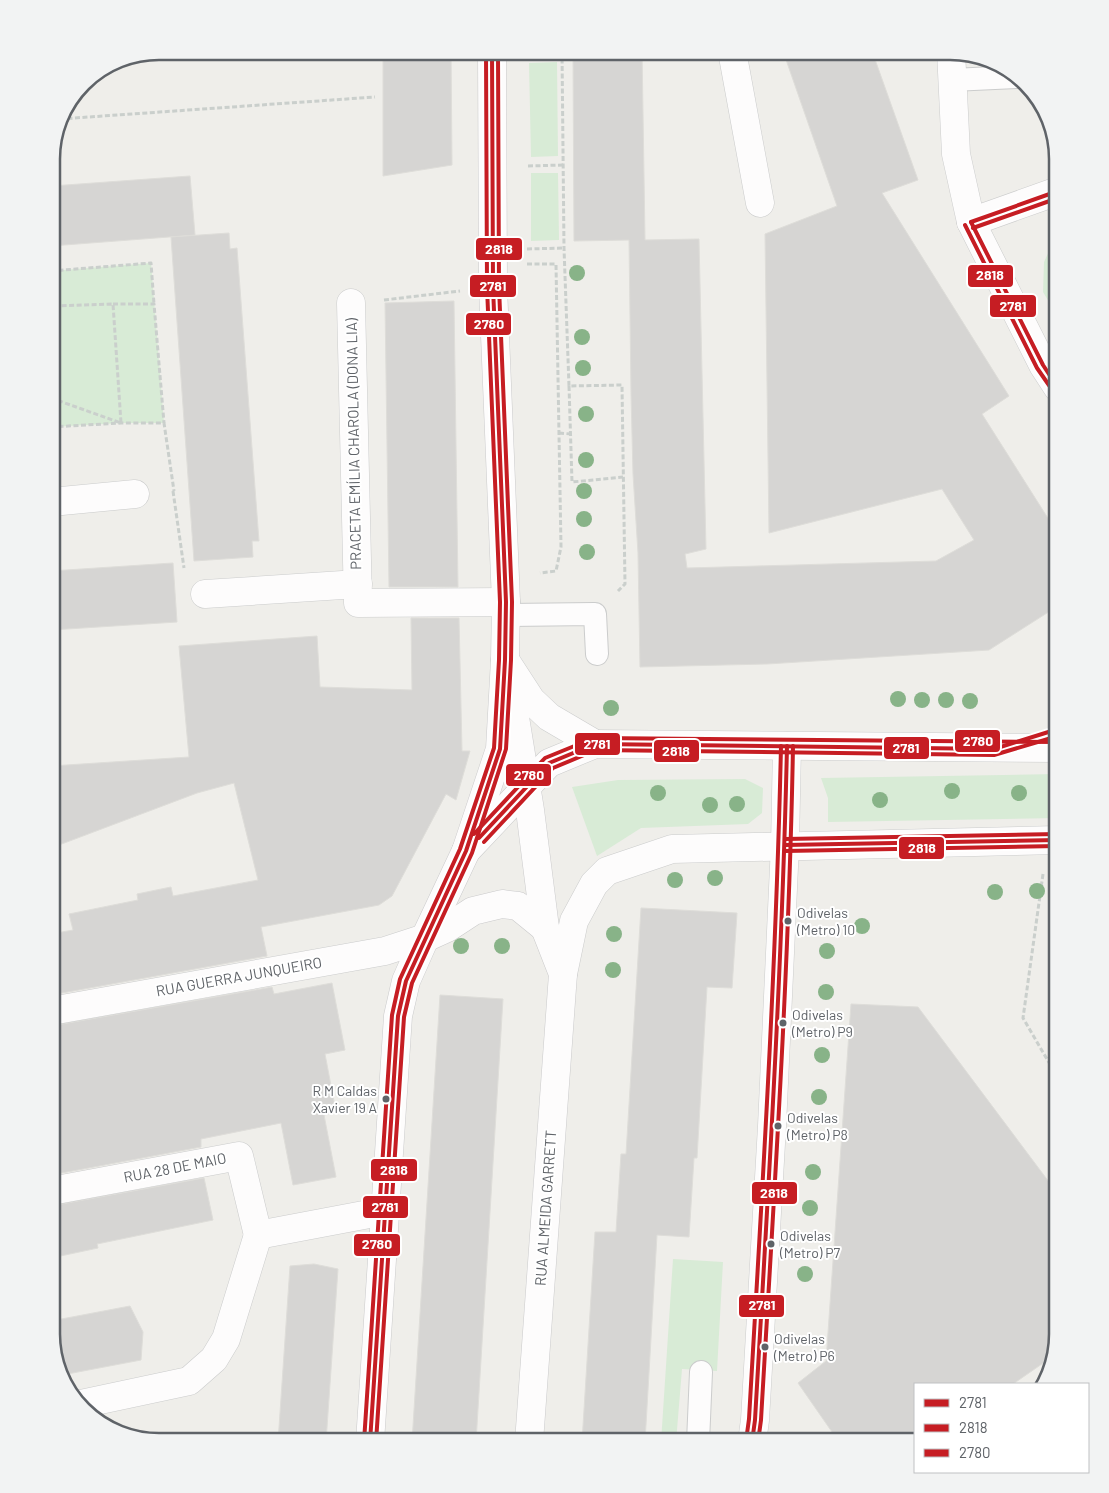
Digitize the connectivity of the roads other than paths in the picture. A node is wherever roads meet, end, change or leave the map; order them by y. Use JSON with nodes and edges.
{"nodes":[{"id":1,"x":492,"y":60,"type":"edge"},
{"id":2,"x":734,"y":60,"type":"edge"},
{"id":3,"x":951,"y":60,"type":"edge"},
{"id":4,"x":1008,"y":78,"type":"edge"},
{"id":5,"x":952,"y":80,"type":"junction"},
{"id":6,"x":1049,"y":194,"type":"edge"},
{"id":7,"x":760,"y":203,"type":"dead end"},
{"id":8,"x":971,"y":222,"type":"junction"},
{"id":9,"x":351,"y":303,"type":"road end"},
{"id":10,"x":1049,"y":374,"type":"edge"},
{"id":11,"x":135,"y":494,"type":"road end"},
{"id":12,"x":60,"y":501,"type":"edge"},
{"id":13,"x":358,"y":584,"type":"junction"},
{"id":14,"x":205,"y":594,"type":"road end"},
{"id":15,"x":513,"y":610,"type":"junction"},
{"id":16,"x":597,"y":654,"type":"dead end"},
{"id":17,"x":505,"y":660,"type":"junction"},
{"id":18,"x":1049,"y":733,"type":"edge"},
{"id":19,"x":595,"y":744,"type":"junction"},
{"id":20,"x":787,"y":746,"type":"junction"},
{"id":21,"x":1049,"y":748,"type":"edge"},
{"id":22,"x":994,"y":749,"type":"junction"},
{"id":23,"x":528,"y":798,"type":"junction"},
{"id":24,"x":1049,"y":840,"type":"edge"},
{"id":25,"x":785,"y":845,"type":"junction"},
{"id":26,"x":466,"y":852,"type":"junction"},
{"id":27,"x":545,"y":928,"type":"junction"},
{"id":28,"x":425,"y":938,"type":"junction"},
{"id":29,"x":562,"y":974,"type":"junction"},
{"id":30,"x":60,"y":1009,"type":"edge"},
{"id":31,"x":60,"y":1189,"type":"edge"},
{"id":32,"x":385,"y":1212,"type":"junction"},
{"id":33,"x":258,"y":1235,"type":"junction"},
{"id":34,"x":701,"y":1372,"type":"dead end"},
{"id":35,"x":88,"y":1403,"type":"edge"},
{"id":36,"x":371,"y":1433,"type":"edge"},
{"id":37,"x":530,"y":1433,"type":"edge"},
{"id":38,"x":698,"y":1433,"type":"edge"},
{"id":39,"x":753,"y":1433,"type":"edge"}],
"edges":[{"from":1,"to":15,"type":"street"},
{"from":2,"to":7,"type":"street"},
{"from":3,"to":5,"type":"street"},
{"from":4,"to":5,"type":"lane"},
{"from":5,"to":8,"type":"street"},
{"from":6,"to":8,"type":"street"},
{"from":8,"to":10,"type":"street"},
{"from":9,"to":13,"type":"street","name":"PRACETA EMÍLIA CHAROLA (DONA LIA)"},
{"from":11,"to":12,"type":"street"},
{"from":13,"to":14,"type":"street","name":"PRACETA EMÍLIA CHAROLA (DONA LIA)"},
{"from":13,"to":15,"type":"street","name":"PRACETA EMÍLIA CHAROLA (DONA LIA)"},
{"from":15,"to":16,"type":"lane"},
{"from":15,"to":17,"type":"street"},
{"from":17,"to":19,"type":"street"},
{"from":17,"to":23,"type":"street","name":"RUA ALMEIDA GARRETT"},
{"from":17,"to":26,"type":"street"},
{"from":18,"to":22,"type":"street"},
{"from":19,"to":20,"type":"street"},
{"from":19,"to":23,"type":"street"},
{"from":20,"to":22,"type":"street"},
{"from":20,"to":25,"type":"street"},
{"from":21,"to":22,"type":"street"},
{"from":23,"to":26,"type":"street"},
{"from":23,"to":27,"type":"street","name":"RUA ALMEIDA GARRETT"},
{"from":24,"to":25,"type":"street"},
{"from":25,"to":29,"type":"street","name":"RUA ALMEIDA GARRETT"},
{"from":25,"to":39,"type":"street"},
{"from":26,"to":28,"type":"street"},
{"from":27,"to":28,"type":"street","name":"RUA GUERRA JUNQUEIRO"},
{"from":27,"to":29,"type":"street","name":"RUA ALMEIDA GARRETT"},
{"from":28,"to":30,"type":"street","name":"RUA GUERRA JUNQUEIRO"},
{"from":28,"to":32,"type":"street"},
{"from":29,"to":37,"type":"street","name":"RUA ALMEIDA GARRETT"},
{"from":31,"to":33,"type":"street","name":"RUA 28 DE MAIO"},
{"from":32,"to":33,"type":"street"},
{"from":32,"to":36,"type":"street"},
{"from":33,"to":35,"type":"street"},
{"from":34,"to":38,"type":"lane"}]}
